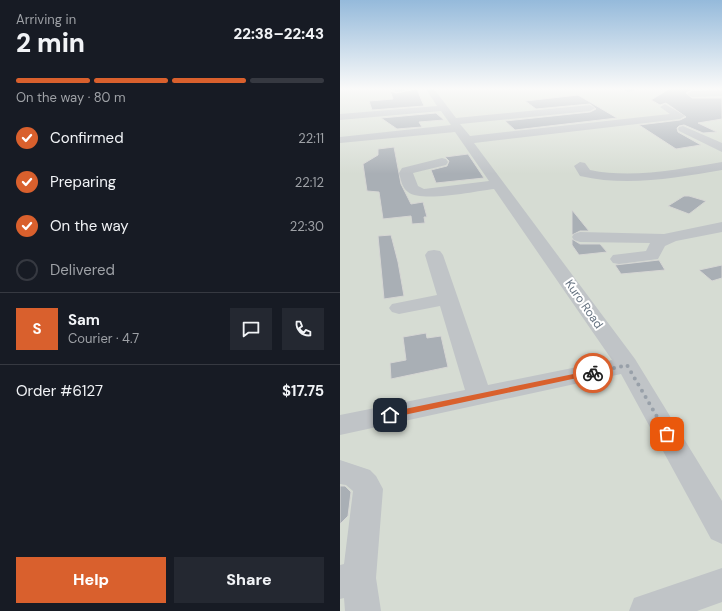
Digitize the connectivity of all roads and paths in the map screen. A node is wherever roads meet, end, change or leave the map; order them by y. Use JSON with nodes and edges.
{"nodes":[{"id":1,"x":340,"y":118,"type":"edge"},
{"id":2,"x":450,"y":118,"type":"edge"},
{"id":3,"x":510,"y":118,"type":"edge"},
{"id":4,"x":637,"y":118,"type":"edge"},
{"id":5,"x":455,"y":124,"type":"junction"},
{"id":6,"x":683,"y":129,"type":"dead end"},
{"id":7,"x":340,"y":140,"type":"edge"},
{"id":8,"x":722,"y":148,"type":"edge"},
{"id":9,"x":722,"y":156,"type":"edge"},
{"id":10,"x":699,"y":157,"type":"dead end"},
{"id":11,"x":442,"y":162,"type":"dead end"},
{"id":12,"x":580,"y":166,"type":"dead end"},
{"id":13,"x":722,"y":166,"type":"edge"},
{"id":14,"x":499,"y":184,"type":"junction"},
{"id":15,"x":722,"y":227,"type":"edge"},
{"id":16,"x":580,"y":237,"type":"dead end"},
{"id":17,"x":666,"y":239,"type":"junction"},
{"id":18,"x":434,"y":255,"type":"dead end"},
{"id":19,"x":620,"y":259,"type":"dead end"},
{"id":20,"x":448,"y":299,"type":"junction"},
{"id":21,"x":399,"y":308,"type":"dead end"},
{"id":22,"x":627,"y":365,"type":"junction"},
{"id":23,"x":480,"y":396,"type":"junction"},
{"id":24,"x":340,"y":425,"type":"edge"},
{"id":25,"x":340,"y":472,"type":"edge"},
{"id":26,"x":722,"y":529,"type":"edge"},
{"id":27,"x":350,"y":580,"type":"edge"},
{"id":28,"x":722,"y":585,"type":"edge"},
{"id":29,"x":363,"y":611,"type":"edge"},
{"id":30,"x":647,"y":611,"type":"edge"}],
"edges":[{"from":1,"to":5,"type":"street"},
{"from":2,"to":5,"type":"street","name":"Kuro Road"},
{"from":3,"to":5,"type":"street"},
{"from":4,"to":5,"type":"street"},
{"from":5,"to":7,"type":"street"},
{"from":5,"to":14,"type":"street","name":"Kuro Road"},
{"from":6,"to":8,"type":"street"},
{"from":9,"to":10,"type":"street"},
{"from":11,"to":14,"type":"street"},
{"from":12,"to":13,"type":"street"},
{"from":14,"to":22,"type":"street","name":"Kuro Road"},
{"from":15,"to":17,"type":"street"},
{"from":16,"to":17,"type":"street"},
{"from":17,"to":19,"type":"street"},
{"from":18,"to":20,"type":"street"},
{"from":20,"to":21,"type":"street"},
{"from":20,"to":23,"type":"street"},
{"from":22,"to":23,"type":"street"},
{"from":22,"to":26,"type":"street","name":"Kuro Road"},
{"from":23,"to":24,"type":"street"},
{"from":25,"to":27,"type":"street"},
{"from":27,"to":29,"type":"street"},
{"from":28,"to":30,"type":"street"}]}
